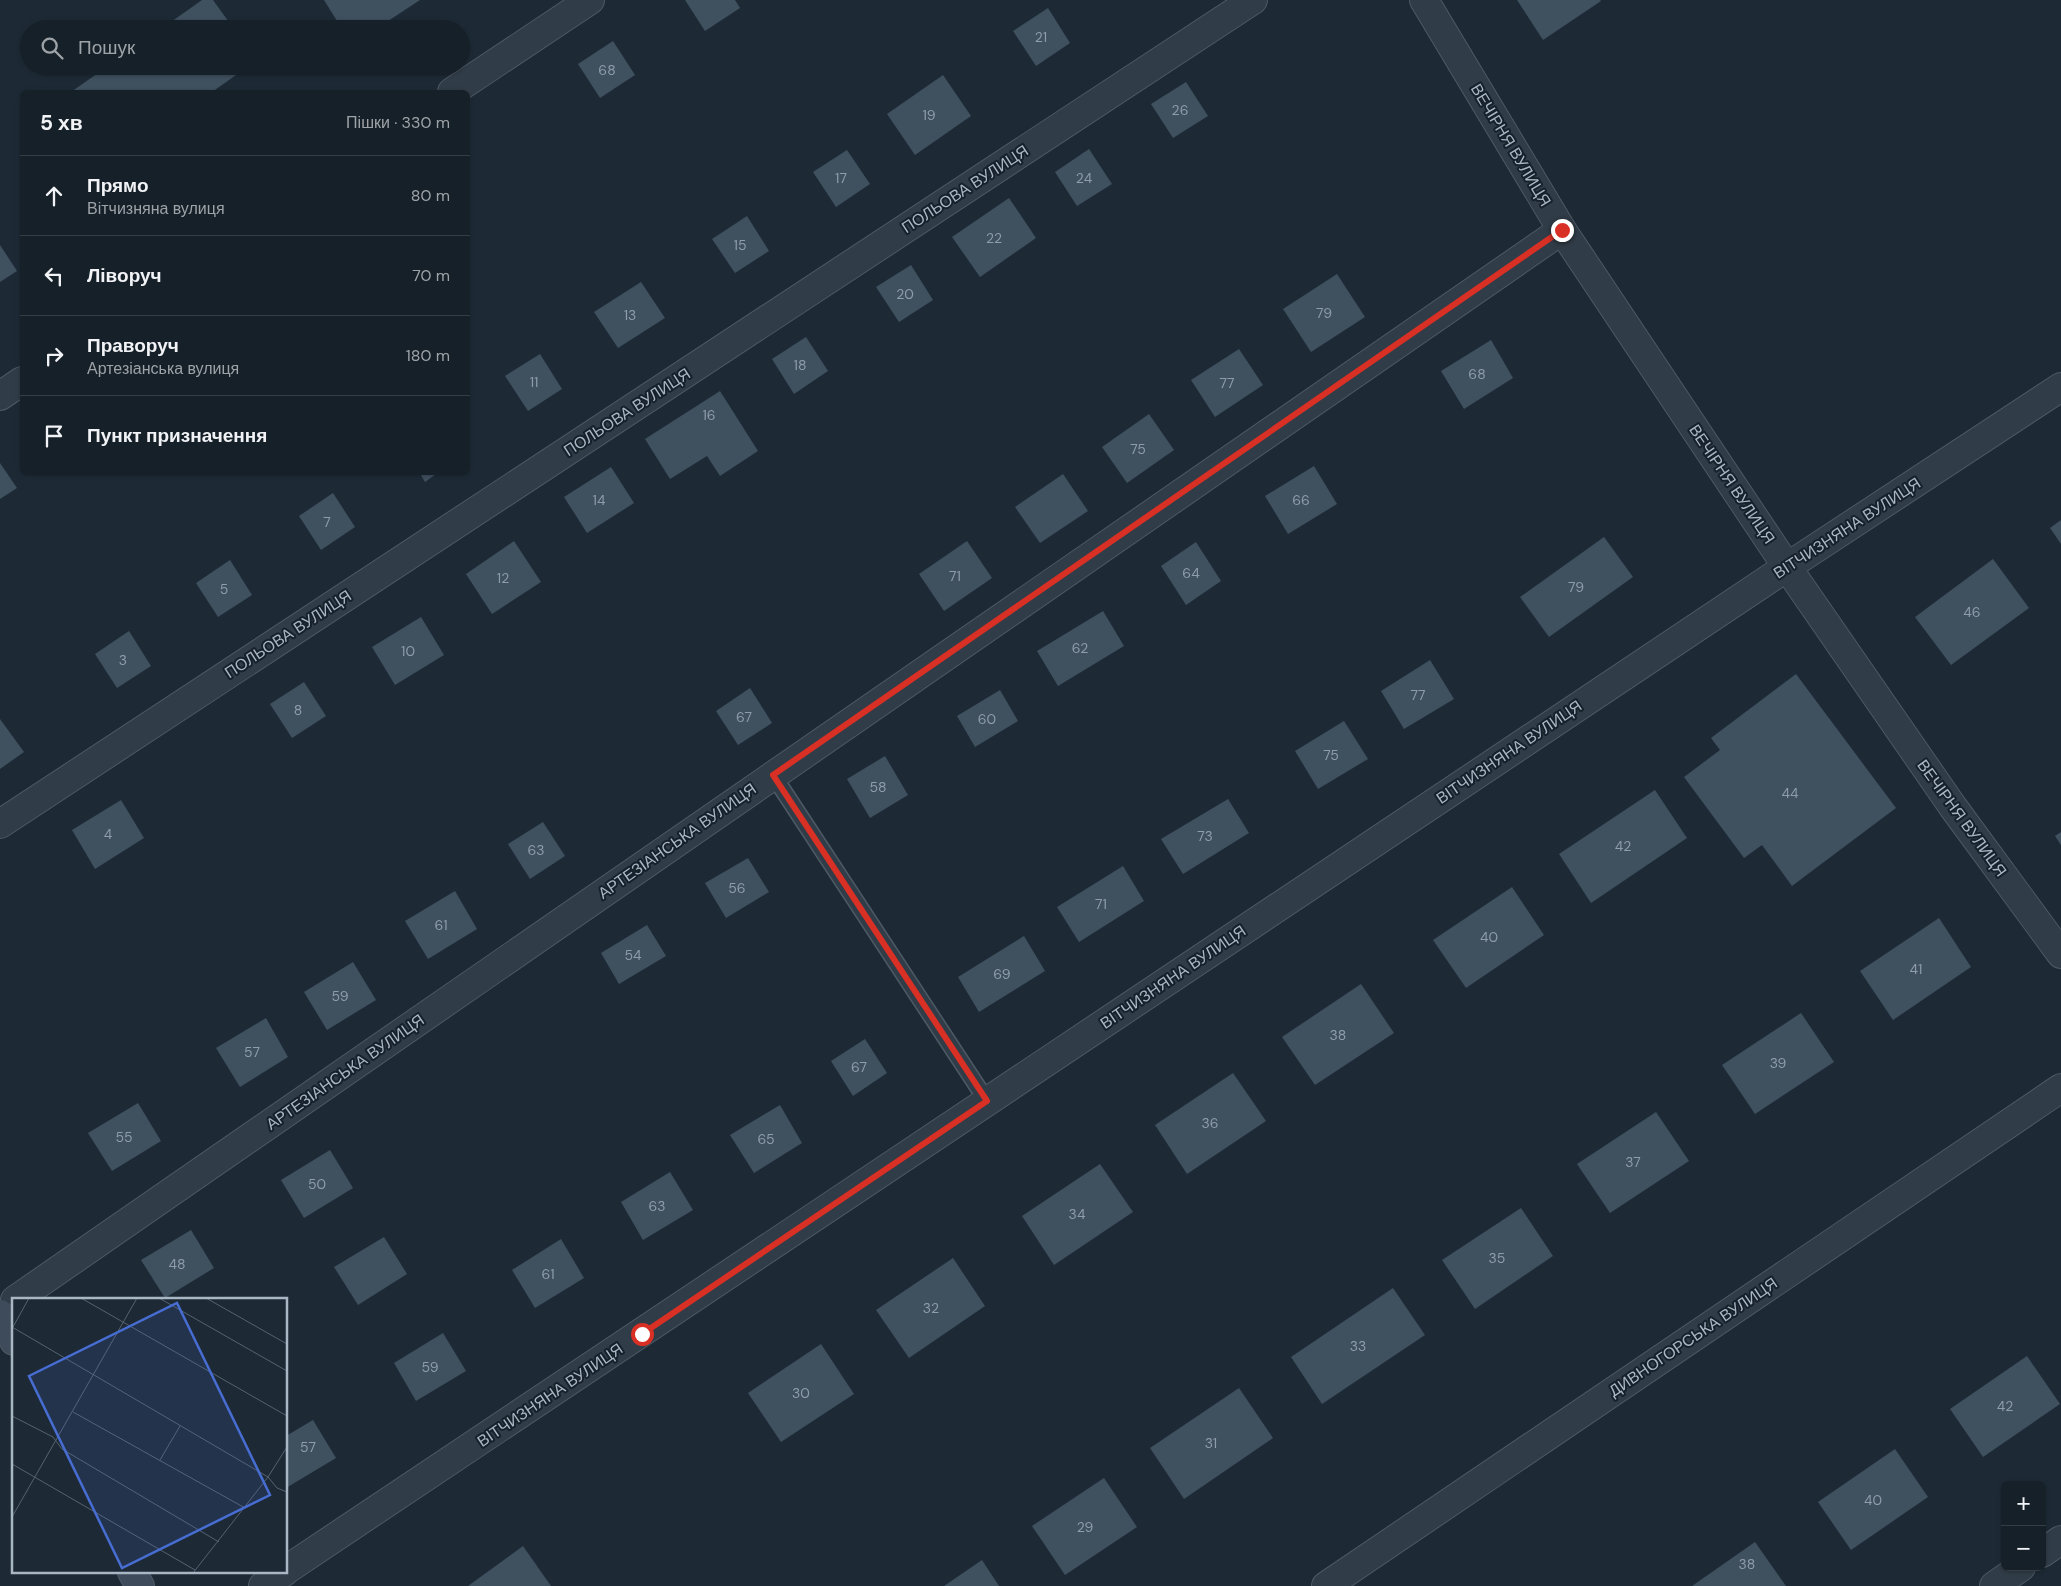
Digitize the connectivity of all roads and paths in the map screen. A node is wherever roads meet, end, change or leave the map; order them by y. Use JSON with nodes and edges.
{"nodes":[{"id":1,"x":590,"y":0,"type":"edge"},
{"id":2,"x":1253,"y":0,"type":"edge"},
{"id":3,"x":1424,"y":0,"type":"edge"},
{"id":4,"x":455,"y":90,"type":"edge"},
{"id":5,"x":1562,"y":230,"type":"junction"},
{"id":6,"x":20,"y":382,"type":"edge"},
{"id":7,"x":2061,"y":387,"type":"edge"},
{"id":8,"x":0,"y":396,"type":"edge"},
{"id":9,"x":1787,"y":567,"type":"junction"},
{"id":10,"x":773,"y":775,"type":"junction"},
{"id":11,"x":0,"y":824,"type":"edge"},
{"id":12,"x":2061,"y":954,"type":"edge"},
{"id":13,"x":2061,"y":1088,"type":"edge"},
{"id":14,"x":987,"y":1101,"type":"junction"},
{"id":15,"x":18,"y":1298,"type":"edge"},
{"id":16,"x":12,"y":1302,"type":"edge"},
{"id":17,"x":0,"y":1310,"type":"edge"},
{"id":18,"x":0,"y":1314,"type":"edge"},
{"id":19,"x":12,"y":1337,"type":"edge"},
{"id":20,"x":2061,"y":1540,"type":"edge"},
{"id":21,"x":2046,"y":1550,"type":"edge"},
{"id":22,"x":288,"y":1569,"type":"edge"},
{"id":23,"x":2015,"y":1571,"type":"edge"},
{"id":24,"x":133,"y":1574,"type":"edge"},
{"id":25,"x":281,"y":1574,"type":"edge"},
{"id":26,"x":140,"y":1586,"type":"edge"},
{"id":27,"x":263,"y":1586,"type":"edge"},
{"id":28,"x":1326,"y":1586,"type":"edge"},
{"id":29,"x":1994,"y":1586,"type":"edge"}],
"edges":[{"from":1,"to":4,"type":"street"},
{"from":2,"to":11,"type":"street","name":"ПОЛЬОВА ВУЛИЦЯ"},
{"from":3,"to":5,"type":"street","name":"ВЕЧІРНЯ ВУЛИЦЯ"},
{"from":5,"to":9,"type":"street","name":"ВЕЧІРНЯ ВУЛИЦЯ"},
{"from":5,"to":10,"type":"street","name":"АРТЕЗІАНСЬКА ВУЛИЦЯ"},
{"from":6,"to":8,"type":"street"},
{"from":7,"to":9,"type":"street","name":"ВІТЧИЗНЯНА ВУЛИЦЯ"},
{"from":9,"to":12,"type":"street","name":"ВЕЧІРНЯ ВУЛИЦЯ"},
{"from":9,"to":14,"type":"street","name":"ВІТЧИЗНЯНА ВУЛИЦЯ"},
{"from":10,"to":14,"type":"lane"},
{"from":10,"to":15,"type":"street","name":"АРТЕЗІАНСЬКА ВУЛИЦЯ"},
{"from":13,"to":28,"type":"street","name":"ДИВНОГОРСЬКА ВУЛИЦЯ"},
{"from":14,"to":22,"type":"street","name":"ВІТЧИЗНЯНА ВУЛИЦЯ"},
{"from":16,"to":17,"type":"street","name":"АРТЕЗІАНСЬКА ВУЛИЦЯ"},
{"from":18,"to":19,"type":"main road"},
{"from":20,"to":21,"type":"street"},
{"from":23,"to":29,"type":"street"},
{"from":24,"to":26,"type":"main road"},
{"from":25,"to":27,"type":"street","name":"ВІТЧИЗНЯНА ВУЛИЦЯ"}]}
